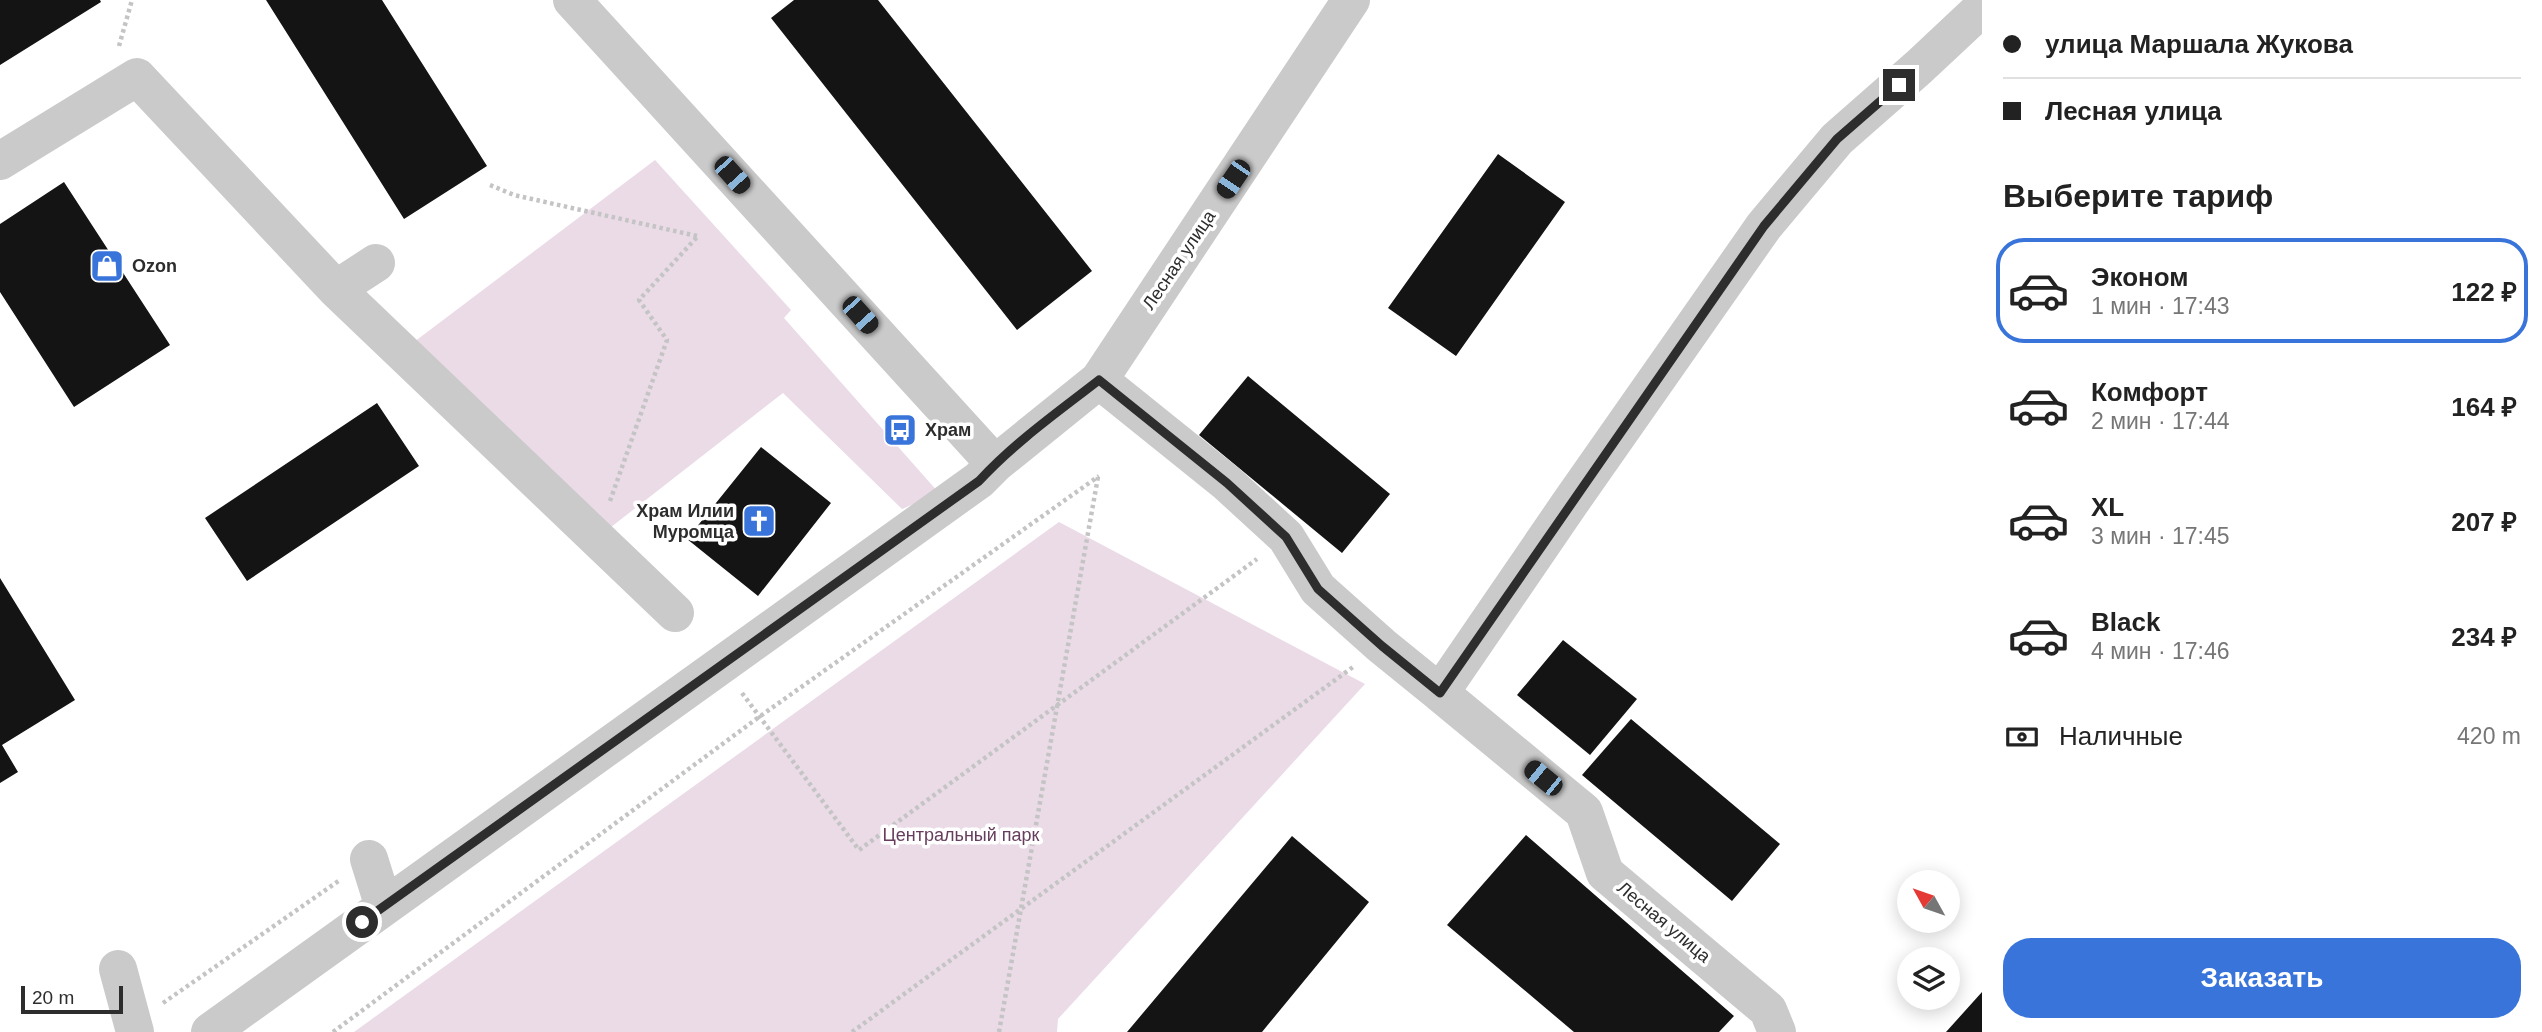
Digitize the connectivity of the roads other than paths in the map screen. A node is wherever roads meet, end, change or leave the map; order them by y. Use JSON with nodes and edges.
{"nodes":[{"id":1,"x":572,"y":0,"type":"edge"},
{"id":2,"x":1351,"y":0,"type":"edge"},
{"id":3,"x":1982,"y":8,"type":"edge"},
{"id":4,"x":0,"y":161,"type":"edge"},
{"id":5,"x":376,"y":263,"type":"dead end"},
{"id":6,"x":336,"y":289,"type":"junction"},
{"id":7,"x":1099,"y":380,"type":"junction"},
{"id":8,"x":995,"y":464,"type":"junction"},
{"id":9,"x":675,"y":613,"type":"dead end"},
{"id":10,"x":1440,"y":693,"type":"junction"},
{"id":11,"x":355,"y":869,"type":"road end"},
{"id":12,"x":384,"y":907,"type":"junction"},
{"id":13,"x":118,"y":969,"type":"dead end"},
{"id":14,"x":134,"y":1028,"type":"edge"},
{"id":15,"x":210,"y":1032,"type":"edge"},
{"id":16,"x":1777,"y":1032,"type":"edge"}],
"edges":[{"from":1,"to":8,"type":"street"},
{"from":2,"to":7,"type":"street","name":"Лесная улица"},
{"from":3,"to":10,"type":"street"},
{"from":4,"to":6,"type":"street"},
{"from":5,"to":6,"type":"street"},
{"from":6,"to":9,"type":"street"},
{"from":7,"to":8,"type":"street","name":"Лесная улица"},
{"from":7,"to":10,"type":"street","name":"Лесная улица"},
{"from":8,"to":12,"type":"street","name":"Лесная улица"},
{"from":10,"to":16,"type":"street","name":"Лесная улица"},
{"from":11,"to":12,"type":"street"},
{"from":12,"to":15,"type":"street","name":"Лесная улица"},
{"from":13,"to":14,"type":"street"}]}
